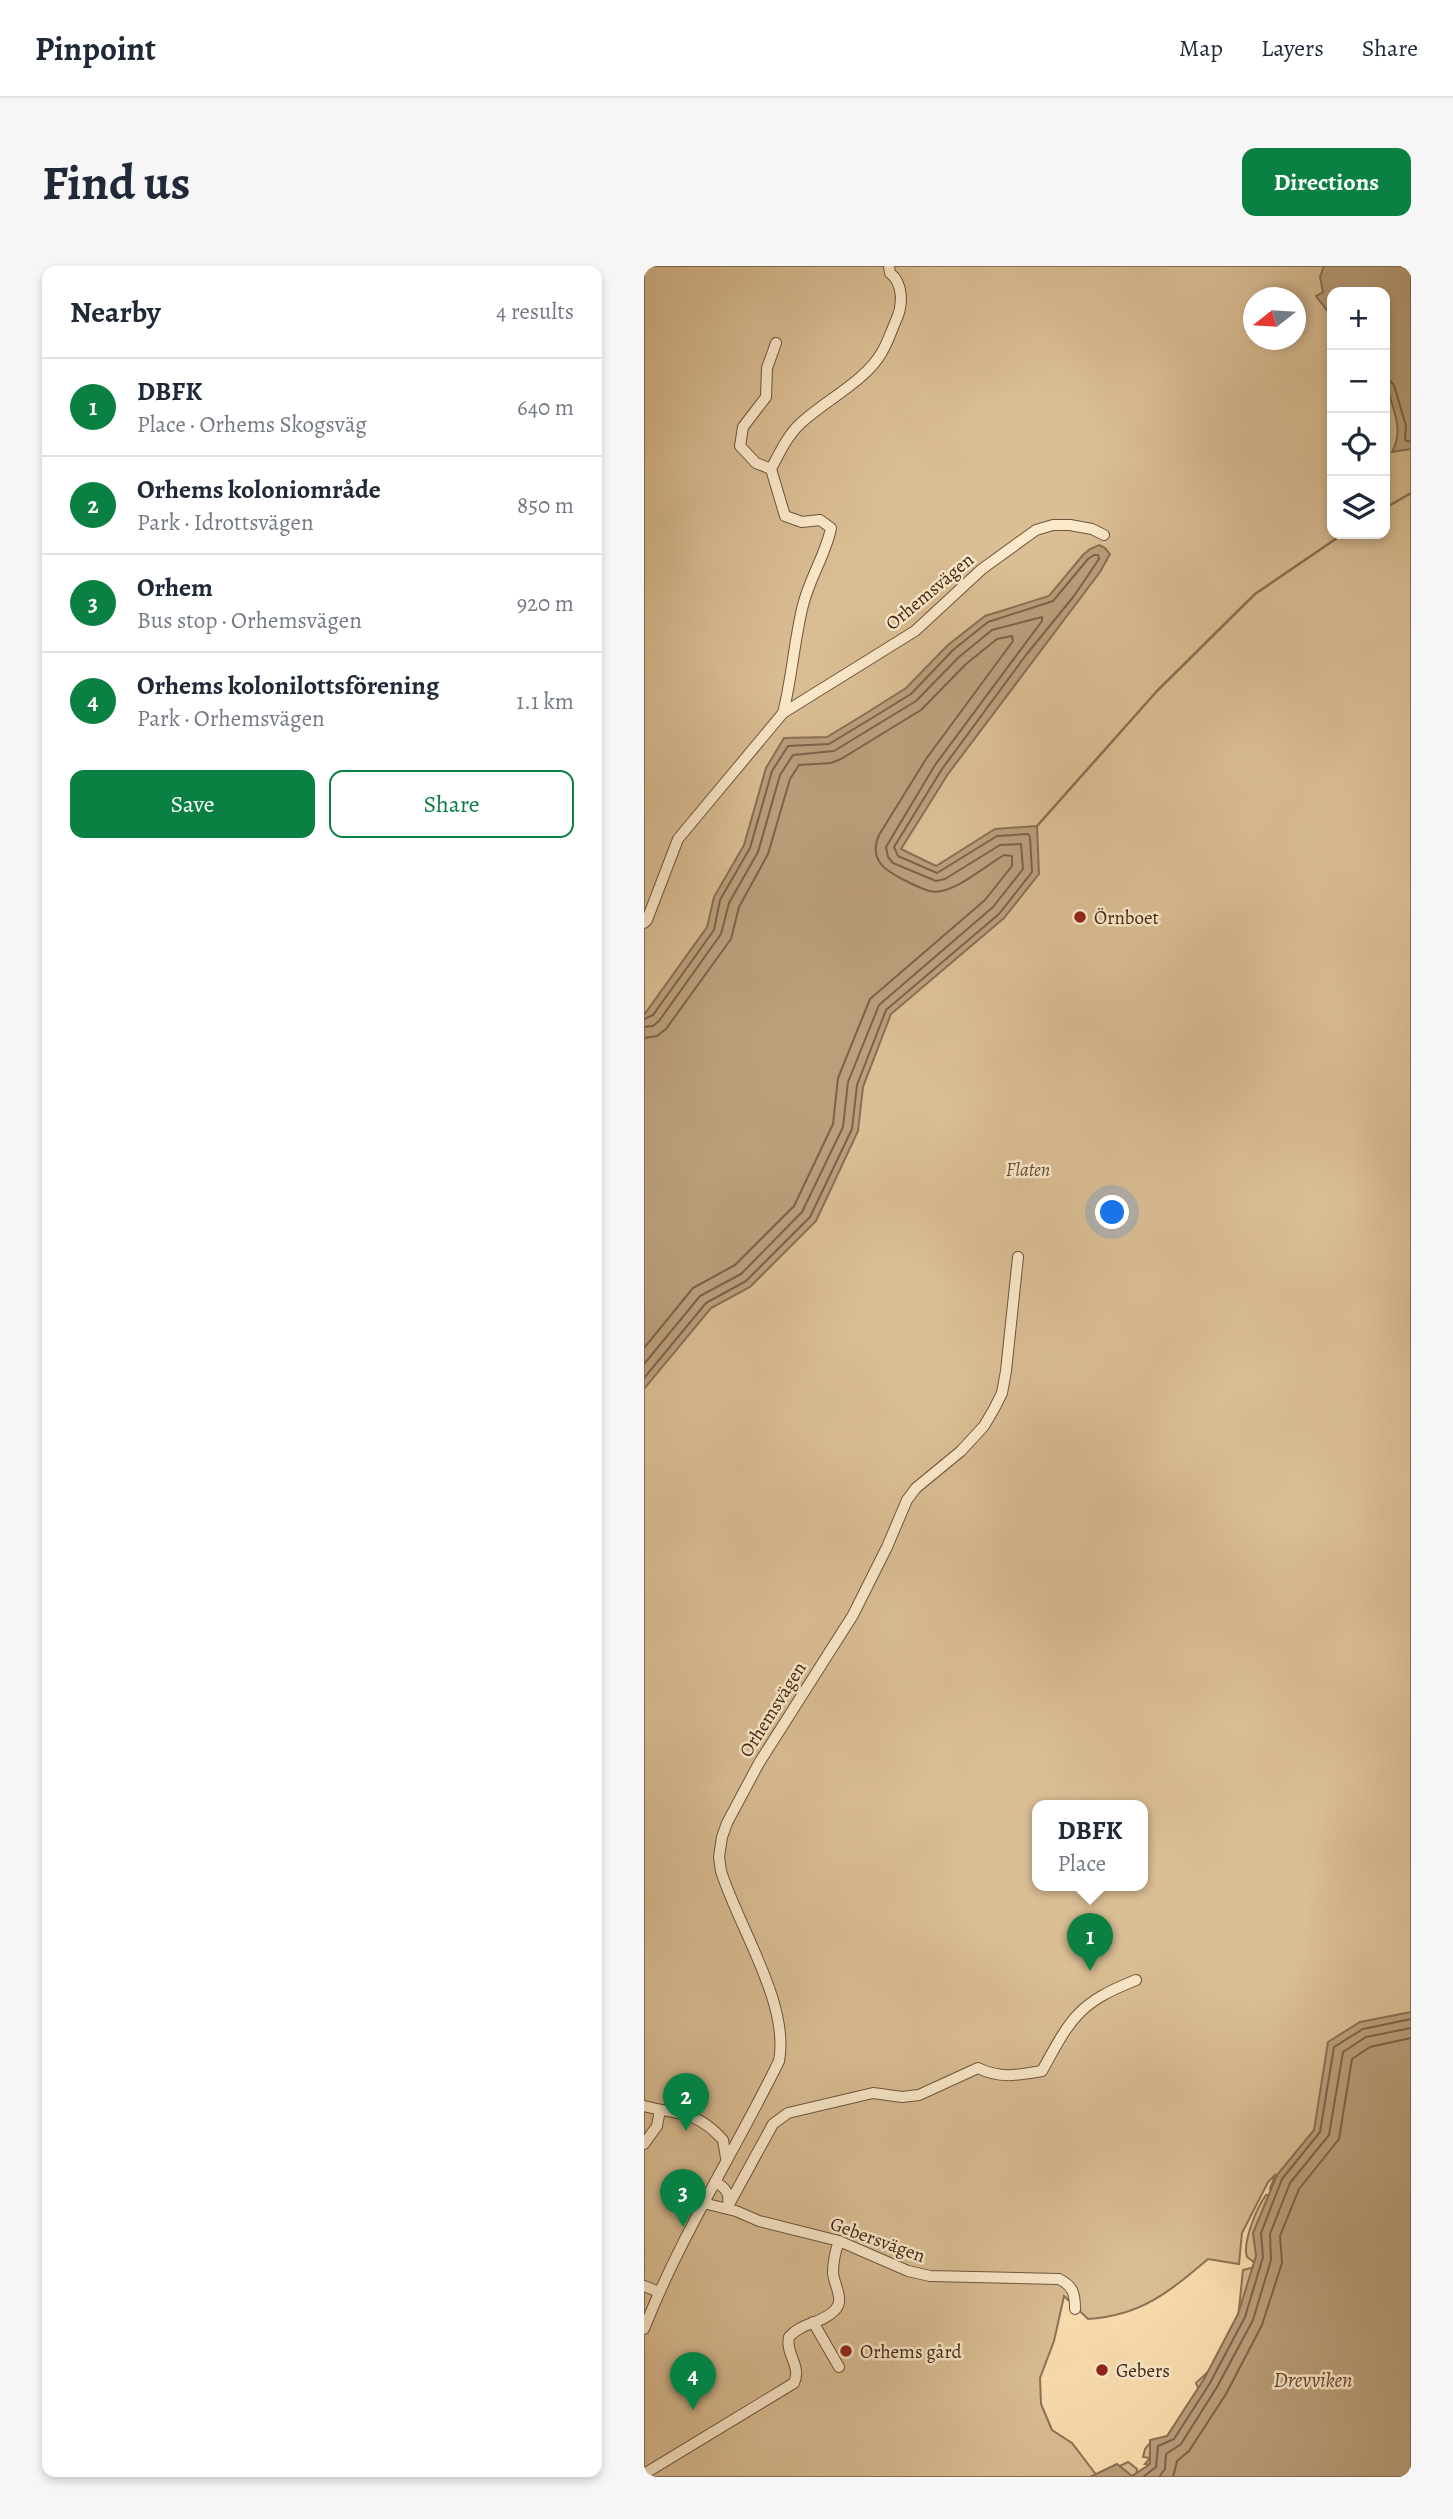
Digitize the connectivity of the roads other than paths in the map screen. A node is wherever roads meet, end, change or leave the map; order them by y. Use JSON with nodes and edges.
{"nodes":[{"id":1,"x":889,"y":266,"type":"edge"},
{"id":2,"x":776,"y":343,"type":"dead end"},
{"id":3,"x":771,"y":469,"type":"junction"},
{"id":4,"x":1104,"y":535,"type":"dead end"},
{"id":5,"x":783,"y":713,"type":"junction"},
{"id":6,"x":644,"y":923,"type":"edge"},
{"id":7,"x":1018,"y":1257,"type":"dead end"},
{"id":8,"x":1136,"y":1980,"type":"dead end"},
{"id":9,"x":644,"y":2106,"type":"edge"},
{"id":10,"x":660,"y":2110,"type":"junction"},
{"id":11,"x":644,"y":2144,"type":"edge"},
{"id":12,"x":726,"y":2159,"type":"junction"},
{"id":13,"x":715,"y":2182,"type":"junction"},
{"id":14,"x":703,"y":2203,"type":"junction"},
{"id":15,"x":727,"y":2208,"type":"junction"},
{"id":16,"x":839,"y":2241,"type":"junction"},
{"id":17,"x":644,"y":2286,"type":"edge"},
{"id":18,"x":659,"y":2292,"type":"junction"},
{"id":19,"x":1075,"y":2308,"type":"dead end"},
{"id":20,"x":813,"y":2322,"type":"junction"},
{"id":21,"x":644,"y":2329,"type":"edge"},
{"id":22,"x":839,"y":2367,"type":"dead end"},
{"id":23,"x":644,"y":2474,"type":"edge"}],
"edges":[{"from":1,"to":3,"type":"street"},
{"from":2,"to":3,"type":"street"},
{"from":3,"to":5,"type":"street"},
{"from":4,"to":5,"type":"street","name":"Orhemsvägen"},
{"from":5,"to":6,"type":"street"},
{"from":7,"to":12,"type":"street","name":"Orhemsvägen"},
{"from":8,"to":15,"type":"street"},
{"from":9,"to":10,"type":"street"},
{"from":10,"to":11,"type":"street"},
{"from":10,"to":12,"type":"street"},
{"from":12,"to":13,"type":"street","name":"Orhemsvägen"},
{"from":13,"to":14,"type":"street","name":"Orhemsvägen"},
{"from":13,"to":15,"type":"street"},
{"from":14,"to":15,"type":"street"},
{"from":14,"to":18,"type":"street","name":"Orhemsvägen"},
{"from":15,"to":16,"type":"street","name":"Gebersvägen"},
{"from":16,"to":19,"type":"street","name":"Gebersvägen"},
{"from":16,"to":20,"type":"street"},
{"from":17,"to":18,"type":"street"},
{"from":18,"to":21,"type":"street","name":"Orhemsvägen"},
{"from":20,"to":22,"type":"street"},
{"from":20,"to":23,"type":"street"}]}
